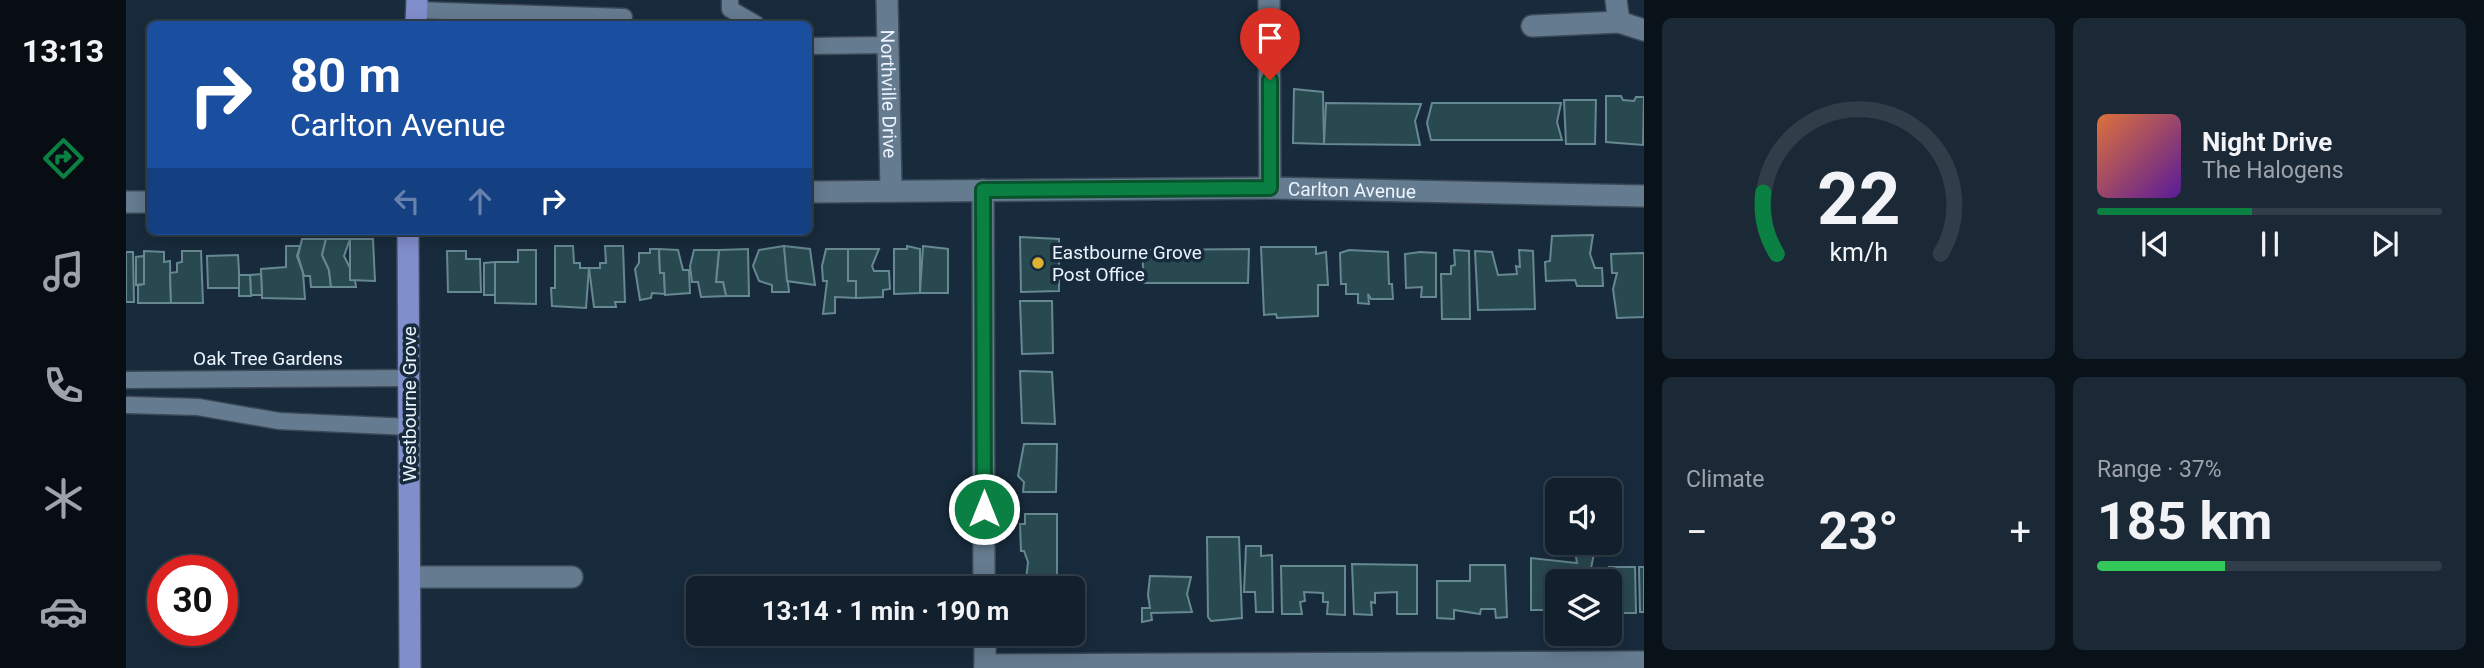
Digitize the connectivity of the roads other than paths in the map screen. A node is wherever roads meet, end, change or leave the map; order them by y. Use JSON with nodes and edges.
{"nodes":[{"id":1,"x":730,"y":0,"type":"edge"},
{"id":2,"x":887,"y":0,"type":"edge"},
{"id":3,"x":1269,"y":0,"type":"edge"},
{"id":4,"x":1616,"y":0,"type":"edge"},
{"id":5,"x":416,"y":12,"type":"edge"},
{"id":6,"x":624,"y":17,"type":"dead end"},
{"id":7,"x":751,"y":21,"type":"edge"},
{"id":8,"x":1619,"y":22,"type":"junction"},
{"id":9,"x":1532,"y":26,"type":"dead end"},
{"id":10,"x":1644,"y":30,"type":"edge"},
{"id":11,"x":888,"y":45,"type":"junction"},
{"id":12,"x":812,"y":47,"type":"edge"},
{"id":13,"x":1270,"y":188,"type":"junction"},
{"id":14,"x":891,"y":189,"type":"junction"},
{"id":15,"x":983,"y":190,"type":"junction"},
{"id":16,"x":812,"y":192,"type":"edge"},
{"id":17,"x":1644,"y":196,"type":"edge"},
{"id":18,"x":126,"y":202,"type":"edge"},
{"id":19,"x":147,"y":202,"type":"edge"},
{"id":20,"x":408,"y":235,"type":"edge"},
{"id":21,"x":410,"y":378,"type":"junction"},
{"id":22,"x":126,"y":380,"type":"edge"},
{"id":23,"x":128,"y":405,"type":"dead end"},
{"id":24,"x":410,"y":427,"type":"junction"},
{"id":25,"x":984,"y":576,"type":"edge"},
{"id":26,"x":410,"y":577,"type":"junction"},
{"id":27,"x":572,"y":577,"type":"dead end"},
{"id":28,"x":985,"y":646,"type":"edge"},
{"id":29,"x":1644,"y":662,"type":"edge"},
{"id":30,"x":985,"y":666,"type":"edge"},
{"id":31,"x":1547,"y":666,"type":"edge"},
{"id":32,"x":410,"y":668,"type":"edge"}],
"edges":[{"from":1,"to":7,"type":"lane"},
{"from":2,"to":11,"type":"street","name":"Northville Drive"},
{"from":3,"to":13,"type":"street"},
{"from":4,"to":8,"type":"street"},
{"from":5,"to":6,"type":"lane"},
{"from":8,"to":9,"type":"street"},
{"from":8,"to":10,"type":"street"},
{"from":11,"to":12,"type":"lane"},
{"from":11,"to":14,"type":"street","name":"Northville Drive"},
{"from":13,"to":15,"type":"street","name":"Carlton Avenue"},
{"from":13,"to":17,"type":"street","name":"Carlton Avenue"},
{"from":14,"to":15,"type":"street","name":"Carlton Avenue"},
{"from":14,"to":16,"type":"street","name":"Carlton Avenue"},
{"from":15,"to":25,"type":"street"},
{"from":18,"to":19,"type":"street"},
{"from":20,"to":21,"type":"main road","name":"Westbourne Grove"},
{"from":21,"to":22,"type":"lane","name":"Oak Tree Gardens"},
{"from":21,"to":24,"type":"main road","name":"Westbourne Grove"},
{"from":23,"to":24,"type":"lane"},
{"from":24,"to":26,"type":"main road","name":"Westbourne Grove"},
{"from":26,"to":27,"type":"street"},
{"from":26,"to":32,"type":"main road","name":"Westbourne Grove"},
{"from":28,"to":30,"type":"street"},
{"from":29,"to":31,"type":"street"},
{"from":30,"to":31,"type":"street"}]}
